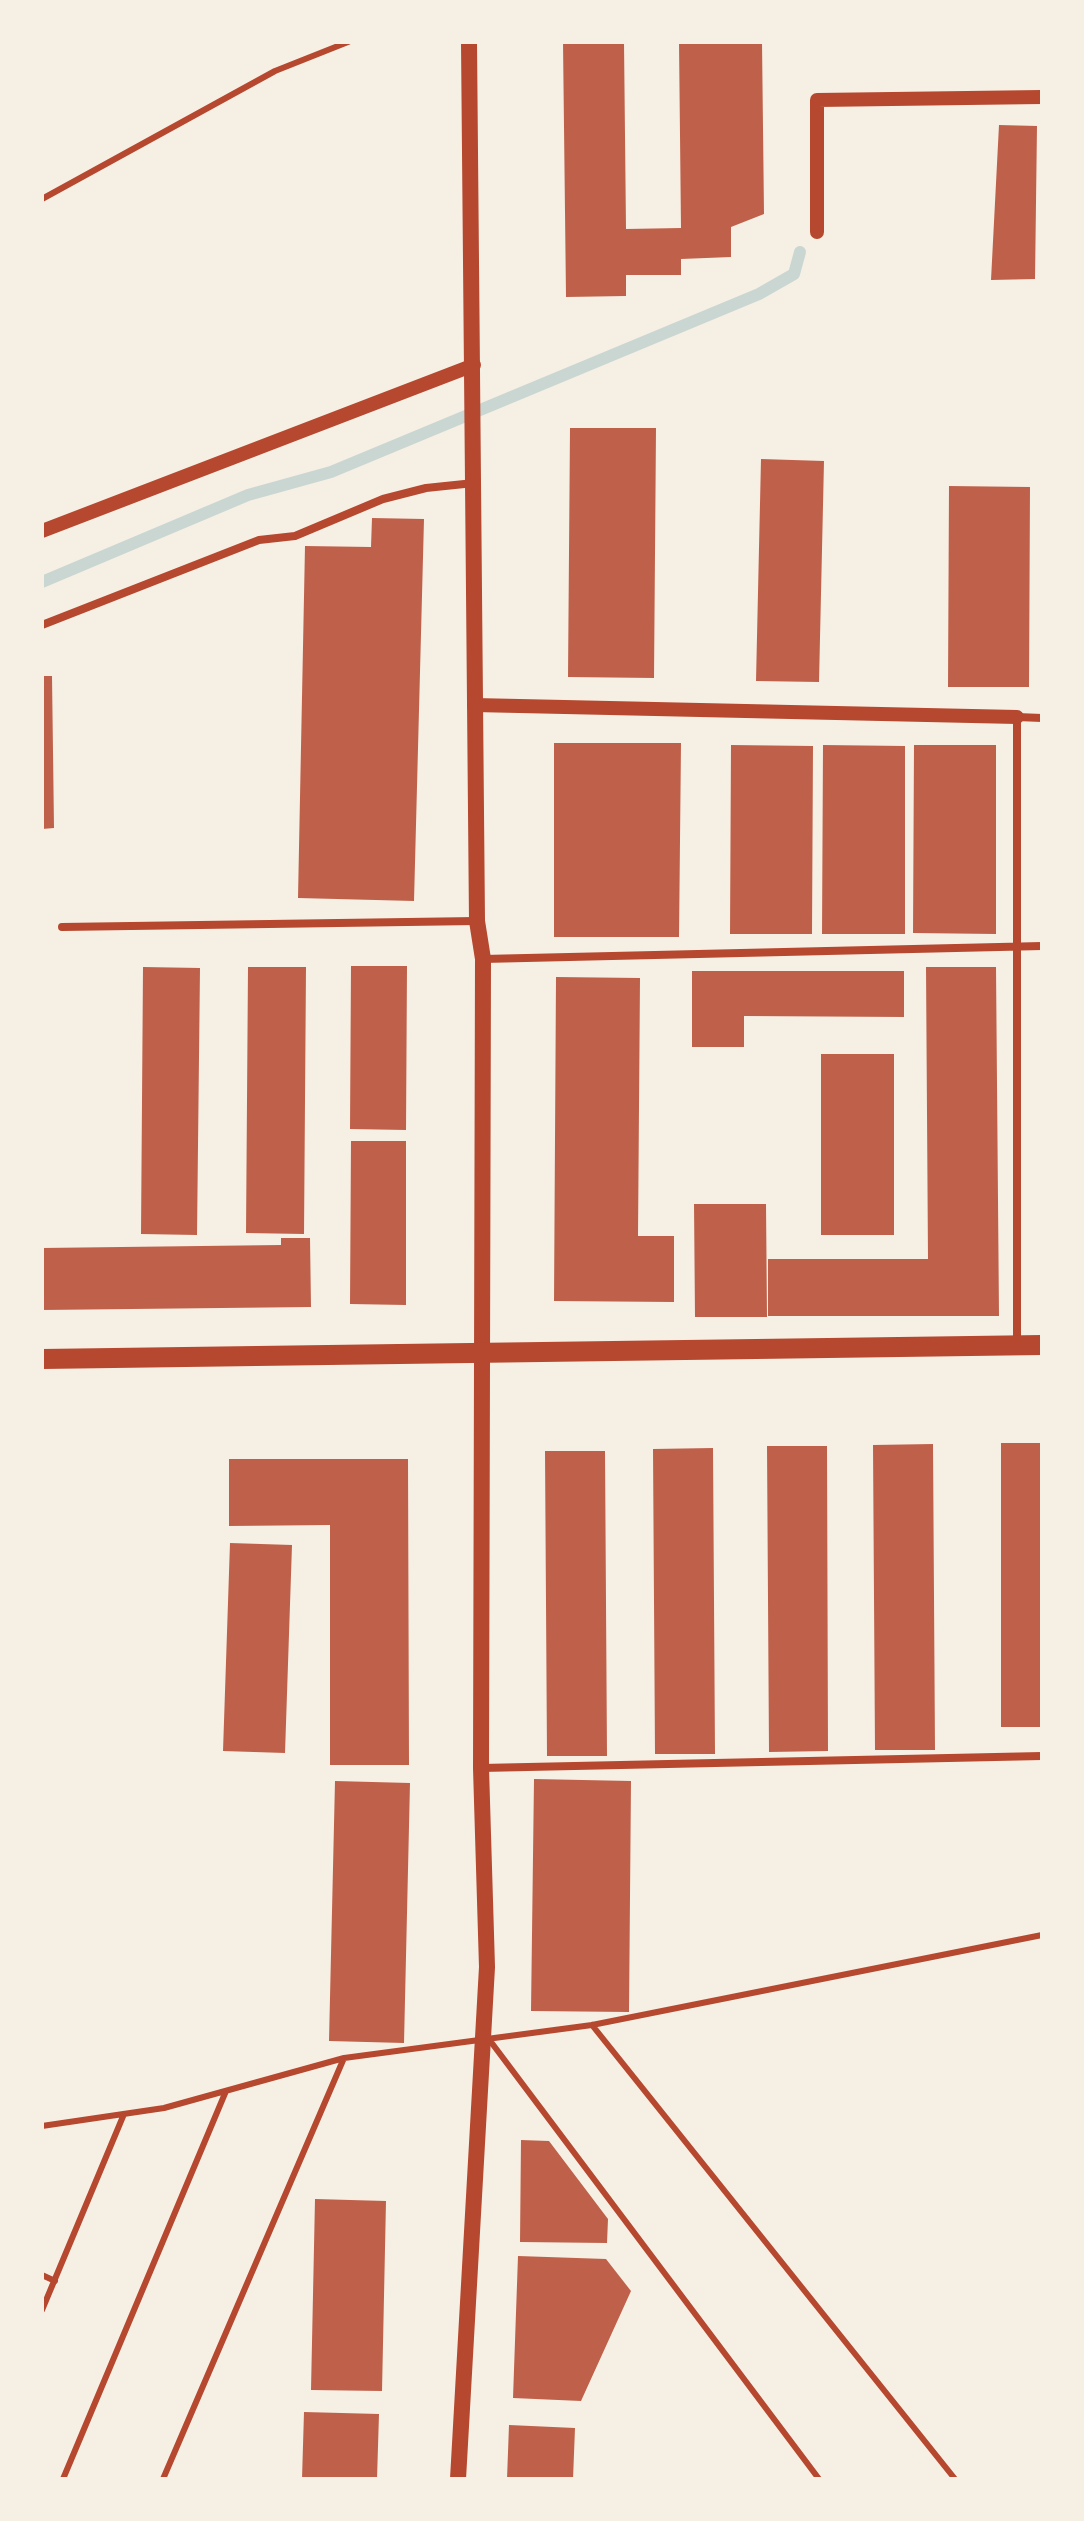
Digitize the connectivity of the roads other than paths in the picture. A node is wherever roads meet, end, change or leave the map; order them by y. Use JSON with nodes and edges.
{"nodes":[{"id":1,"x":348,"y":42,"type":"edge"},
{"id":2,"x":469,"y":42,"type":"edge"},
{"id":3,"x":1042,"y":97,"type":"edge"},
{"id":4,"x":42,"y":199,"type":"edge"},
{"id":5,"x":817,"y":232,"type":"dead end"},
{"id":6,"x":474,"y":365,"type":"junction"},
{"id":7,"x":474,"y":483,"type":"junction"},
{"id":8,"x":42,"y":531,"type":"edge"},
{"id":9,"x":42,"y":625,"type":"edge"},
{"id":10,"x":474,"y":705,"type":"junction"},
{"id":11,"x":1017,"y":717,"type":"junction"},
{"id":12,"x":1042,"y":718,"type":"edge"},
{"id":13,"x":477,"y":921,"type":"junction"},
{"id":14,"x":62,"y":927,"type":"dead end"},
{"id":15,"x":1014,"y":946,"type":"junction"},
{"id":16,"x":1042,"y":946,"type":"edge"},
{"id":17,"x":483,"y":959,"type":"junction"},
{"id":18,"x":1042,"y":1345,"type":"edge"},
{"id":19,"x":1017,"y":1346,"type":"junction"},
{"id":20,"x":482,"y":1353,"type":"junction"},
{"id":21,"x":42,"y":1359,"type":"edge"},
{"id":22,"x":1042,"y":1756,"type":"edge"},
{"id":23,"x":481,"y":1768,"type":"junction"},
{"id":24,"x":1042,"y":1935,"type":"edge"},
{"id":25,"x":592,"y":2025,"type":"junction"},
{"id":26,"x":488,"y":2038,"type":"junction"},
{"id":27,"x":344,"y":2058,"type":"junction"},
{"id":28,"x":226,"y":2091,"type":"junction"},
{"id":29,"x":124,"y":2114,"type":"junction"},
{"id":30,"x":42,"y":2126,"type":"edge"},
{"id":31,"x":42,"y":2275,"type":"edge"},
{"id":32,"x":55,"y":2281,"type":"junction"},
{"id":33,"x":42,"y":2310,"type":"edge"},
{"id":34,"x":63,"y":2479,"type":"edge"},
{"id":35,"x":163,"y":2479,"type":"edge"},
{"id":36,"x":458,"y":2479,"type":"edge"},
{"id":37,"x":819,"y":2479,"type":"edge"},
{"id":38,"x":955,"y":2479,"type":"edge"}],
"edges":[{"from":1,"to":4,"type":"lane"},
{"from":2,"to":6,"type":"main road"},
{"from":3,"to":5,"type":"street"},
{"from":6,"to":7,"type":"main road"},
{"from":6,"to":8,"type":"street"},
{"from":7,"to":9,"type":"street"},
{"from":7,"to":10,"type":"main road"},
{"from":10,"to":11,"type":"street"},
{"from":10,"to":13,"type":"main road"},
{"from":11,"to":12,"type":"street"},
{"from":11,"to":15,"type":"street"},
{"from":13,"to":14,"type":"street"},
{"from":13,"to":17,"type":"main road"},
{"from":15,"to":16,"type":"street"},
{"from":15,"to":17,"type":"street"},
{"from":15,"to":19,"type":"street"},
{"from":17,"to":20,"type":"main road"},
{"from":18,"to":19,"type":"main road"},
{"from":19,"to":20,"type":"main road"},
{"from":20,"to":21,"type":"main road"},
{"from":20,"to":23,"type":"main road"},
{"from":22,"to":23,"type":"street"},
{"from":23,"to":36,"type":"main road"},
{"from":24,"to":25,"type":"lane"},
{"from":25,"to":26,"type":"lane"},
{"from":25,"to":38,"type":"lane"},
{"from":26,"to":27,"type":"lane"},
{"from":26,"to":37,"type":"lane"},
{"from":27,"to":28,"type":"lane"},
{"from":27,"to":35,"type":"lane"},
{"from":28,"to":29,"type":"lane"},
{"from":28,"to":34,"type":"lane"},
{"from":29,"to":30,"type":"lane"},
{"from":29,"to":32,"type":"lane"},
{"from":31,"to":32,"type":"lane"},
{"from":32,"to":33,"type":"lane"}]}
